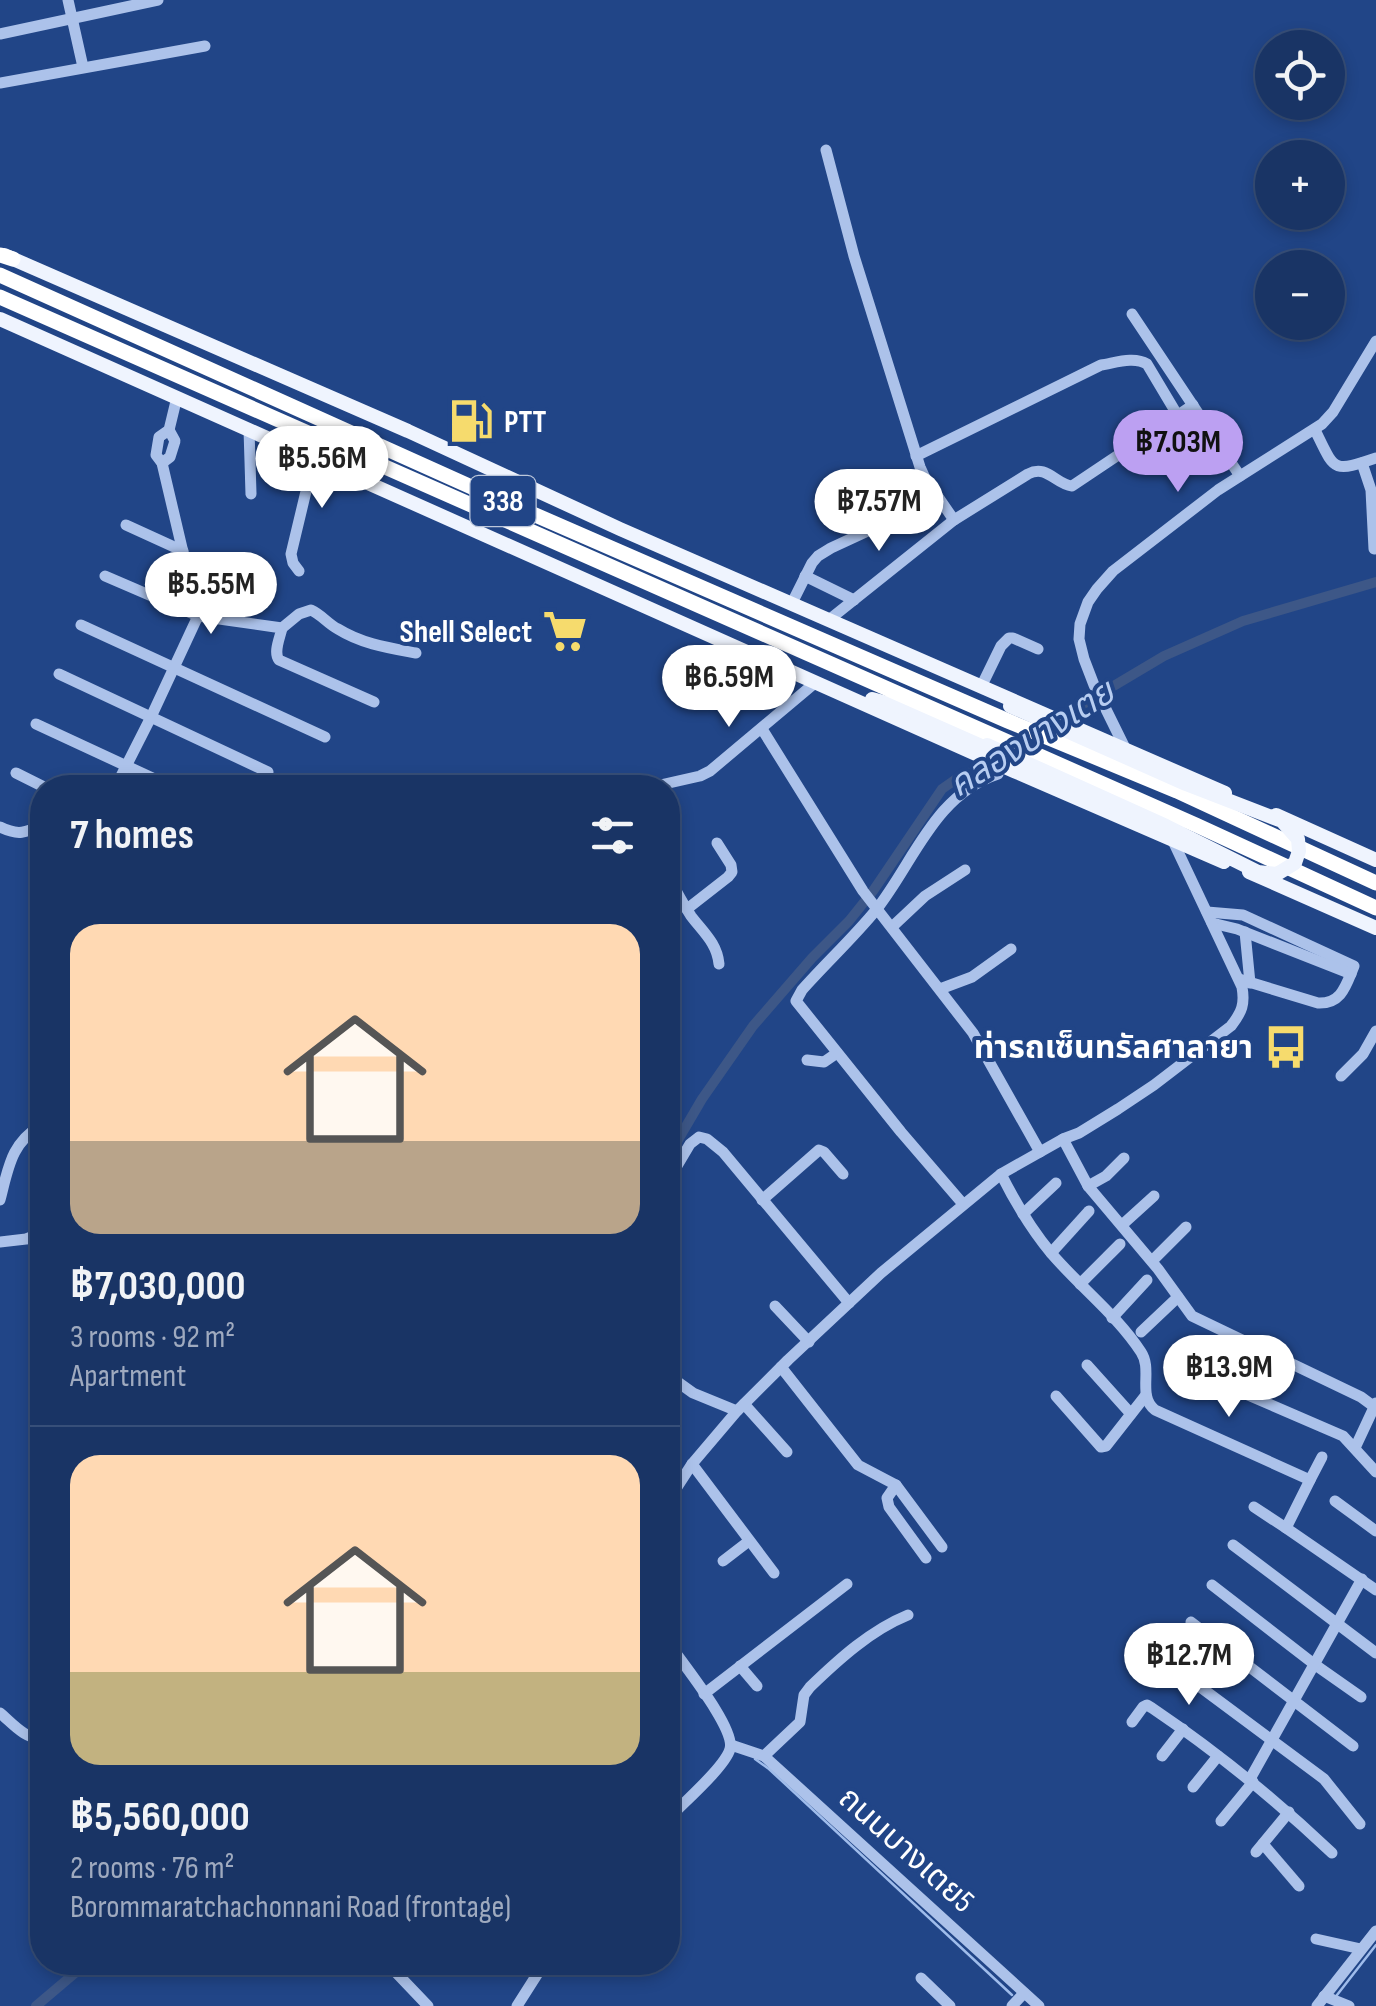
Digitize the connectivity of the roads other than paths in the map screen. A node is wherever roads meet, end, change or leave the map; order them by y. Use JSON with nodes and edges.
{"nodes":[{"id":1,"x":68,"y":0,"type":"edge"},
{"id":2,"x":158,"y":0,"type":"edge"},
{"id":3,"x":71,"y":17,"type":"junction"},
{"id":4,"x":0,"y":34,"type":"edge"},
{"id":5,"x":205,"y":46,"type":"dead end"},
{"id":6,"x":83,"y":67,"type":"junction"},
{"id":7,"x":0,"y":83,"type":"edge"},
{"id":8,"x":826,"y":150,"type":"dead end"},
{"id":9,"x":4,"y":256,"type":"edge"},
{"id":10,"x":0,"y":276,"type":"edge"},
{"id":11,"x":0,"y":296,"type":"edge"},
{"id":12,"x":1132,"y":314,"type":"dead end"},
{"id":13,"x":0,"y":319,"type":"edge"},
{"id":14,"x":1376,"y":340,"type":"edge"},
{"id":15,"x":177,"y":398,"type":"junction"},
{"id":16,"x":1193,"y":406,"type":"junction"},
{"id":17,"x":1178,"y":416,"type":"junction"},
{"id":18,"x":248,"y":429,"type":"junction"},
{"id":19,"x":1316,"y":430,"type":"junction"},
{"id":20,"x":307,"y":455,"type":"junction"},
{"id":21,"x":916,"y":456,"type":"junction"},
{"id":22,"x":1376,"y":458,"type":"edge"},
{"id":23,"x":1362,"y":463,"type":"junction"},
{"id":24,"x":286,"y":474,"type":"dead end"},
{"id":25,"x":1240,"y":476,"type":"junction"},
{"id":26,"x":925,"y":478,"type":"junction"},
{"id":27,"x":251,"y":494,"type":"dead end"},
{"id":28,"x":954,"y":520,"type":"junction"},
{"id":29,"x":126,"y":525,"type":"dead end"},
{"id":30,"x":1374,"y":549,"type":"edge"},
{"id":31,"x":183,"y":551,"type":"junction"},
{"id":32,"x":299,"y":571,"type":"dead end"},
{"id":33,"x":104,"y":576,"type":"dead end"},
{"id":34,"x":805,"y":576,"type":"junction"},
{"id":35,"x":854,"y":600,"type":"junction"},
{"id":36,"x":792,"y":603,"type":"junction"},
{"id":37,"x":198,"y":616,"type":"junction"},
{"id":38,"x":826,"y":617,"type":"junction"},
{"id":39,"x":81,"y":625,"type":"dead end"},
{"id":40,"x":282,"y":628,"type":"junction"},
{"id":41,"x":1038,"y":650,"type":"dead end"},
{"id":42,"x":416,"y":653,"type":"dead end"},
{"id":43,"x":174,"y":667,"type":"junction"},
{"id":44,"x":58,"y":674,"type":"dead end"},
{"id":45,"x":821,"y":684,"type":"junction"},
{"id":46,"x":982,"y":685,"type":"junction"},
{"id":47,"x":374,"y":702,"type":"dead end"},
{"id":48,"x":1009,"y":714,"type":"junction"},
{"id":49,"x":152,"y":717,"type":"junction"},
{"id":50,"x":36,"y":724,"type":"dead end"},
{"id":51,"x":762,"y":729,"type":"junction"},
{"id":52,"x":326,"y":737,"type":"dead end"},
{"id":53,"x":986,"y":746,"type":"junction"},
{"id":54,"x":1126,"y":748,"type":"junction"},
{"id":55,"x":127,"y":766,"type":"junction"},
{"id":56,"x":268,"y":772,"type":"dead end"},
{"id":57,"x":16,"y":773,"type":"dead end"},
{"id":58,"x":1006,"y":773,"type":"junction"},
{"id":59,"x":122,"y":775,"type":"edge"},
{"id":60,"x":146,"y":775,"type":"edge"},
{"id":61,"x":30,"y":780,"type":"edge"},
{"id":62,"x":680,"y":781,"type":"edge"},
{"id":63,"x":0,"y":828,"type":"edge"},
{"id":64,"x":30,"y":830,"type":"edge"},
{"id":65,"x":1172,"y":839,"type":"junction"},
{"id":66,"x":717,"y":843,"type":"dead end"},
{"id":67,"x":1376,"y":860,"type":"edge"},
{"id":68,"x":965,"y":870,"type":"dead end"},
{"id":69,"x":1376,"y":883,"type":"edge"},
{"id":70,"x":680,"y":896,"type":"edge"},
{"id":71,"x":875,"y":907,"type":"junction"},
{"id":72,"x":1376,"y":908,"type":"edge"},
{"id":73,"x":687,"y":909,"type":"junction"},
{"id":74,"x":1210,"y":918,"type":"junction"},
{"id":75,"x":892,"y":927,"type":"junction"},
{"id":76,"x":1376,"y":928,"type":"edge"},
{"id":77,"x":1245,"y":932,"type":"junction"},
{"id":78,"x":1296,"y":945,"type":"junction"},
{"id":79,"x":1011,"y":949,"type":"dead end"},
{"id":80,"x":719,"y":964,"type":"dead end"},
{"id":81,"x":1245,"y":981,"type":"junction"},
{"id":82,"x":940,"y":988,"type":"junction"},
{"id":83,"x":1376,"y":1032,"type":"edge"},
{"id":84,"x":837,"y":1052,"type":"junction"},
{"id":85,"x":807,"y":1060,"type":"dead end"},
{"id":86,"x":1341,"y":1076,"type":"dead end"},
{"id":87,"x":30,"y":1131,"type":"edge"},
{"id":88,"x":1063,"y":1139,"type":"junction"},
{"id":89,"x":1040,"y":1152,"type":"junction"},
{"id":90,"x":1124,"y":1158,"type":"dead end"},
{"id":91,"x":680,"y":1160,"type":"edge"},
{"id":92,"x":844,"y":1174,"type":"dead end"},
{"id":93,"x":1001,"y":1174,"type":"junction"},
{"id":94,"x":1056,"y":1183,"type":"dead end"},
{"id":95,"x":1088,"y":1186,"type":"junction"},
{"id":96,"x":1154,"y":1196,"type":"dead end"},
{"id":97,"x":0,"y":1200,"type":"edge"},
{"id":98,"x":762,"y":1200,"type":"junction"},
{"id":99,"x":963,"y":1204,"type":"junction"},
{"id":100,"x":1089,"y":1212,"type":"dead end"},
{"id":101,"x":1023,"y":1214,"type":"junction"},
{"id":102,"x":1122,"y":1225,"type":"junction"},
{"id":103,"x":1186,"y":1228,"type":"dead end"},
{"id":104,"x":30,"y":1237,"type":"edge"},
{"id":105,"x":0,"y":1242,"type":"edge"},
{"id":106,"x":1120,"y":1244,"type":"dead end"},
{"id":107,"x":1051,"y":1253,"type":"junction"},
{"id":108,"x":1152,"y":1260,"type":"junction"},
{"id":109,"x":1147,"y":1280,"type":"dead end"},
{"id":110,"x":1080,"y":1284,"type":"junction"},
{"id":111,"x":1178,"y":1297,"type":"junction"},
{"id":112,"x":850,"y":1303,"type":"junction"},
{"id":113,"x":776,"y":1306,"type":"dead end"},
{"id":114,"x":1112,"y":1318,"type":"junction"},
{"id":115,"x":1141,"y":1332,"type":"dead end"},
{"id":116,"x":808,"y":1342,"type":"junction"},
{"id":117,"x":1176,"y":1361,"type":"dead end"},
{"id":118,"x":1087,"y":1365,"type":"dead end"},
{"id":119,"x":781,"y":1367,"type":"junction"},
{"id":120,"x":680,"y":1384,"type":"edge"},
{"id":121,"x":1146,"y":1395,"type":"junction"},
{"id":122,"x":1056,"y":1396,"type":"dead end"},
{"id":123,"x":1375,"y":1406,"type":"edge"},
{"id":124,"x":740,"y":1408,"type":"junction"},
{"id":125,"x":1131,"y":1414,"type":"junction"},
{"id":126,"x":1356,"y":1448,"type":"junction"},
{"id":127,"x":786,"y":1452,"type":"dead end"},
{"id":128,"x":1322,"y":1457,"type":"dead end"},
{"id":129,"x":692,"y":1464,"type":"junction"},
{"id":130,"x":1376,"y":1472,"type":"edge"},
{"id":131,"x":1310,"y":1480,"type":"junction"},
{"id":132,"x":680,"y":1483,"type":"edge"},
{"id":133,"x":896,"y":1485,"type":"junction"},
{"id":134,"x":1336,"y":1501,"type":"dead end"},
{"id":135,"x":1254,"y":1508,"type":"dead end"},
{"id":136,"x":1286,"y":1528,"type":"junction"},
{"id":137,"x":1376,"y":1531,"type":"edge"},
{"id":138,"x":748,"y":1541,"type":"junction"},
{"id":139,"x":1233,"y":1546,"type":"dead end"},
{"id":140,"x":942,"y":1548,"type":"dead end"},
{"id":141,"x":926,"y":1558,"type":"dead end"},
{"id":142,"x":723,"y":1561,"type":"dead end"},
{"id":143,"x":774,"y":1573,"type":"dead end"},
{"id":144,"x":1362,"y":1579,"type":"junction"},
{"id":145,"x":847,"y":1584,"type":"dead end"},
{"id":146,"x":1212,"y":1585,"type":"dead end"},
{"id":147,"x":1376,"y":1590,"type":"edge"},
{"id":148,"x":908,"y":1615,"type":"dead end"},
{"id":149,"x":1192,"y":1622,"type":"dead end"},
{"id":150,"x":1337,"y":1623,"type":"junction"},
{"id":151,"x":1376,"y":1653,"type":"edge"},
{"id":152,"x":680,"y":1659,"type":"edge"},
{"id":153,"x":1168,"y":1663,"type":"dead end"},
{"id":154,"x":1314,"y":1664,"type":"junction"},
{"id":155,"x":740,"y":1666,"type":"junction"},
{"id":156,"x":757,"y":1686,"type":"dead end"},
{"id":157,"x":704,"y":1694,"type":"junction"},
{"id":158,"x":1361,"y":1697,"type":"dead end"},
{"id":159,"x":1294,"y":1699,"type":"junction"},
{"id":160,"x":0,"y":1714,"type":"edge"},
{"id":161,"x":1132,"y":1722,"type":"dead end"},
{"id":162,"x":1182,"y":1729,"type":"junction"},
{"id":163,"x":30,"y":1736,"type":"edge"},
{"id":164,"x":1271,"y":1740,"type":"junction"},
{"id":165,"x":732,"y":1744,"type":"junction"},
{"id":166,"x":1353,"y":1746,"type":"dead end"},
{"id":167,"x":764,"y":1756,"type":"junction"},
{"id":168,"x":1162,"y":1756,"type":"dead end"},
{"id":169,"x":1218,"y":1756,"type":"junction"},
{"id":170,"x":1251,"y":1780,"type":"junction"},
{"id":171,"x":1192,"y":1788,"type":"dead end"},
{"id":172,"x":680,"y":1807,"type":"edge"},
{"id":173,"x":1289,"y":1812,"type":"junction"},
{"id":174,"x":1221,"y":1821,"type":"dead end"},
{"id":175,"x":1360,"y":1824,"type":"dead end"},
{"id":176,"x":1332,"y":1853,"type":"dead end"},
{"id":177,"x":1299,"y":1886,"type":"dead end"},
{"id":178,"x":1376,"y":1931,"type":"edge"},
{"id":179,"x":1316,"y":1939,"type":"dead end"},
{"id":180,"x":1361,"y":1950,"type":"junction"},
{"id":181,"x":398,"y":1975,"type":"edge"},
{"id":182,"x":537,"y":1975,"type":"edge"},
{"id":183,"x":921,"y":1978,"type":"dead end"},
{"id":184,"x":1024,"y":1993,"type":"junction"},
{"id":185,"x":1331,"y":2002,"type":"edge"},
{"id":186,"x":428,"y":2006,"type":"edge"},
{"id":187,"x":517,"y":2006,"type":"edge"},
{"id":188,"x":950,"y":2006,"type":"edge"},
{"id":189,"x":1012,"y":2006,"type":"edge"},
{"id":190,"x":1038,"y":2006,"type":"edge"}],
"edges":[{"from":1,"to":3,"type":"street"},
{"from":2,"to":3,"type":"street"},
{"from":3,"to":4,"type":"street"},
{"from":3,"to":6,"type":"street"},
{"from":5,"to":6,"type":"street"},
{"from":6,"to":7,"type":"street"},
{"from":8,"to":21,"type":"street"},
{"from":9,"to":36,"type":"main road","number":"338"},
{"from":10,"to":48,"type":"highway","number":"338"},
{"from":11,"to":53,"type":"highway","number":"338"},
{"from":12,"to":16,"type":"street"},
{"from":13,"to":15,"type":"main road","number":"338"},
{"from":14,"to":19,"type":"street"},
{"from":15,"to":18,"type":"main road","number":"338"},
{"from":15,"to":31,"type":"street"},
{"from":16,"to":17,"type":"street"},
{"from":16,"to":25,"type":"street"},
{"from":17,"to":21,"type":"street"},
{"from":17,"to":28,"type":"street"},
{"from":18,"to":20,"type":"main road","number":"338"},
{"from":18,"to":27,"type":"street"},
{"from":19,"to":23,"type":"street"},
{"from":19,"to":25,"type":"street"},
{"from":20,"to":24,"type":"street"},
{"from":20,"to":32,"type":"street"},
{"from":20,"to":45,"type":"main road","number":"338"},
{"from":21,"to":26,"type":"street"},
{"from":22,"to":23,"type":"street"},
{"from":23,"to":30,"type":"street"},
{"from":25,"to":54,"type":"street"},
{"from":26,"to":28,"type":"street"},
{"from":26,"to":34,"type":"street"},
{"from":28,"to":35,"type":"street"},
{"from":29,"to":31,"type":"street"},
{"from":31,"to":37,"type":"street"},
{"from":33,"to":37,"type":"street"},
{"from":34,"to":35,"type":"street"},
{"from":34,"to":36,"type":"street"},
{"from":35,"to":38,"type":"street"},
{"from":36,"to":38,"type":"main road","number":"338"},
{"from":37,"to":40,"type":"street"},
{"from":37,"to":43,"type":"street"},
{"from":38,"to":46,"type":"main road","number":"338"},
{"from":38,"to":48,"type":"main road"},
{"from":39,"to":43,"type":"street"},
{"from":40,"to":42,"type":"street"},
{"from":40,"to":47,"type":"street"},
{"from":41,"to":46,"type":"street"},
{"from":43,"to":49,"type":"street"},
{"from":43,"to":52,"type":"street"},
{"from":44,"to":49,"type":"street"},
{"from":45,"to":51,"type":"street"},
{"from":45,"to":53,"type":"main road"},
{"from":46,"to":54,"type":"main road","number":"338"},
{"from":48,"to":53,"type":"main road","bridge":true},
{"from":48,"to":69,"type":"highway","number":"338"},
{"from":49,"to":55,"type":"street"},
{"from":49,"to":56,"type":"street"},
{"from":50,"to":55,"type":"street"},
{"from":51,"to":62,"type":"street"},
{"from":51,"to":71,"type":"street"},
{"from":53,"to":58,"type":"main road","number":"338"},
{"from":53,"to":72,"type":"highway","number":"338"},
{"from":54,"to":67,"type":"main road","number":"338"},
{"from":55,"to":59,"type":"street"},
{"from":55,"to":60,"type":"street"},
{"from":57,"to":61,"type":"street"},
{"from":58,"to":65,"type":"main road","number":"338"},
{"from":58,"to":71,"type":"street"},
{"from":63,"to":64,"type":"street"},
{"from":65,"to":74,"type":"street"},
{"from":65,"to":76,"type":"main road","number":"338"},
{"from":66,"to":73,"type":"street"},
{"from":68,"to":75,"type":"street"},
{"from":70,"to":73,"type":"street"},
{"from":71,"to":75,"type":"street"},
{"from":71,"to":84,"type":"street"},
{"from":73,"to":80,"type":"street"},
{"from":74,"to":77,"type":"street"},
{"from":74,"to":78,"type":"street"},
{"from":74,"to":81,"type":"street"},
{"from":75,"to":82,"type":"street"},
{"from":77,"to":78,"type":"street"},
{"from":77,"to":81,"type":"street"},
{"from":78,"to":81,"type":"street"},
{"from":79,"to":82,"type":"street"},
{"from":81,"to":88,"type":"street"},
{"from":82,"to":89,"type":"street"},
{"from":83,"to":86,"type":"street"},
{"from":84,"to":85,"type":"street"},
{"from":84,"to":99,"type":"street"},
{"from":87,"to":97,"type":"street"},
{"from":88,"to":89,"type":"street"},
{"from":88,"to":95,"type":"street"},
{"from":89,"to":93,"type":"street"},
{"from":90,"to":95,"type":"street"},
{"from":91,"to":98,"type":"street"},
{"from":92,"to":98,"type":"street"},
{"from":93,"to":99,"type":"street"},
{"from":93,"to":101,"type":"street"},
{"from":94,"to":101,"type":"street"},
{"from":95,"to":102,"type":"street"},
{"from":96,"to":102,"type":"street"},
{"from":98,"to":112,"type":"street"},
{"from":99,"to":112,"type":"street"},
{"from":100,"to":107,"type":"street"},
{"from":101,"to":107,"type":"street"},
{"from":102,"to":108,"type":"street"},
{"from":103,"to":108,"type":"street"},
{"from":104,"to":105,"type":"street"},
{"from":106,"to":110,"type":"street"},
{"from":107,"to":110,"type":"street"},
{"from":108,"to":111,"type":"street"},
{"from":109,"to":114,"type":"street"},
{"from":110,"to":114,"type":"street"},
{"from":111,"to":115,"type":"street"},
{"from":111,"to":123,"type":"street"},
{"from":112,"to":116,"type":"street"},
{"from":113,"to":116,"type":"street"},
{"from":114,"to":121,"type":"street"},
{"from":116,"to":119,"type":"street"},
{"from":117,"to":126,"type":"street"},
{"from":118,"to":125,"type":"street"},
{"from":119,"to":124,"type":"street"},
{"from":119,"to":133,"type":"street"},
{"from":120,"to":124,"type":"street"},
{"from":121,"to":125,"type":"street"},
{"from":121,"to":131,"type":"street"},
{"from":122,"to":125,"type":"street"},
{"from":123,"to":126,"type":"street"},
{"from":124,"to":127,"type":"street"},
{"from":124,"to":129,"type":"street"},
{"from":126,"to":130,"type":"street"},
{"from":128,"to":131,"type":"street"},
{"from":129,"to":132,"type":"street"},
{"from":129,"to":138,"type":"street"},
{"from":131,"to":136,"type":"street"},
{"from":133,"to":140,"type":"street"},
{"from":133,"to":141,"type":"street"},
{"from":134,"to":137,"type":"street"},
{"from":135,"to":136,"type":"street"},
{"from":136,"to":144,"type":"street"},
{"from":138,"to":142,"type":"street"},
{"from":138,"to":143,"type":"street"},
{"from":139,"to":150,"type":"street"},
{"from":144,"to":147,"type":"street"},
{"from":144,"to":150,"type":"street"},
{"from":145,"to":155,"type":"street"},
{"from":146,"to":154,"type":"street"},
{"from":148,"to":167,"type":"street"},
{"from":149,"to":159,"type":"street"},
{"from":150,"to":151,"type":"street"},
{"from":150,"to":154,"type":"street"},
{"from":152,"to":157,"type":"street"},
{"from":153,"to":164,"type":"street"},
{"from":154,"to":158,"type":"street"},
{"from":154,"to":159,"type":"street"},
{"from":155,"to":156,"type":"street"},
{"from":155,"to":157,"type":"street"},
{"from":157,"to":165,"type":"street"},
{"from":159,"to":164,"type":"street"},
{"from":159,"to":166,"type":"street"},
{"from":160,"to":163,"type":"street"},
{"from":161,"to":162,"type":"street"},
{"from":162,"to":168,"type":"street"},
{"from":162,"to":169,"type":"street"},
{"from":164,"to":170,"type":"street"},
{"from":164,"to":175,"type":"street"},
{"from":165,"to":167,"type":"street","name":"ถนนบางเตย5"},
{"from":165,"to":172,"type":"street"},
{"from":167,"to":184,"type":"street","name":"ถนนบางเตย5"},
{"from":169,"to":170,"type":"street"},
{"from":169,"to":171,"type":"street"},
{"from":170,"to":173,"type":"street"},
{"from":170,"to":174,"type":"street"},
{"from":173,"to":176,"type":"street"},
{"from":173,"to":177,"type":"street"},
{"from":178,"to":180,"type":"street"},
{"from":179,"to":180,"type":"street"},
{"from":180,"to":185,"type":"street"},
{"from":181,"to":186,"type":"street"},
{"from":182,"to":187,"type":"street"},
{"from":183,"to":188,"type":"street"},
{"from":184,"to":189,"type":"street"},
{"from":184,"to":190,"type":"street","name":"ถนนบางเตย5"}]}
